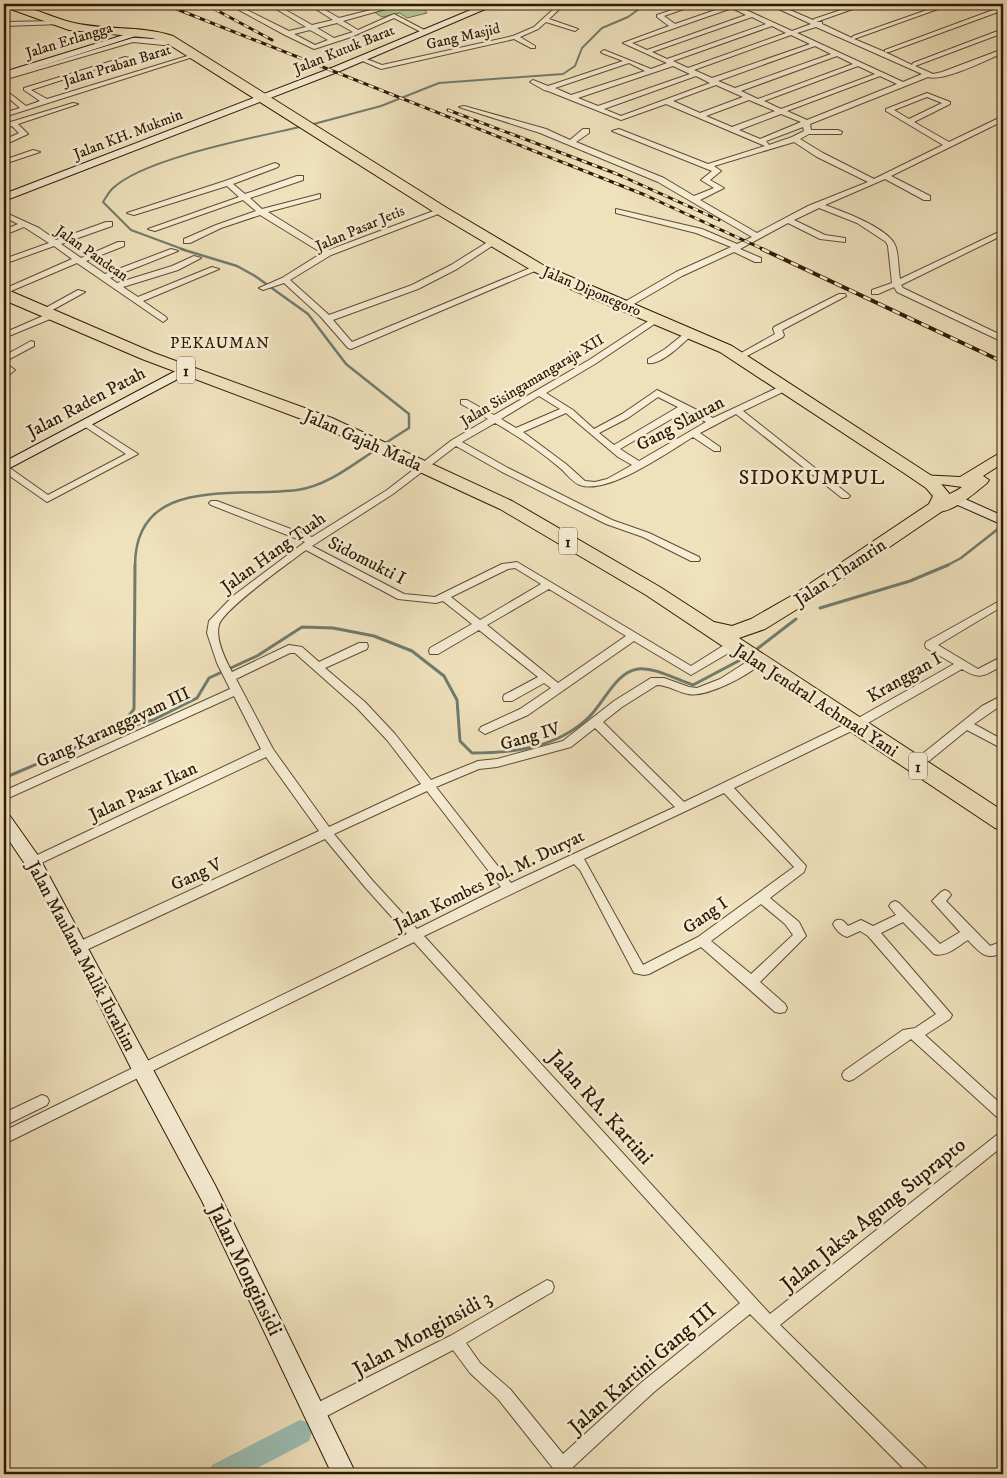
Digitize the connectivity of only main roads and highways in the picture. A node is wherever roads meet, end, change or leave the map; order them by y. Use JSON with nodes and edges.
{"nodes":[{"id":1,"x":9,"y":4,"type":"edge"},
{"id":2,"x":492,"y":4,"type":"edge"},
{"id":3,"x":143,"y":32,"type":"junction"},
{"id":4,"x":6,"y":76,"type":"edge"},
{"id":5,"x":262,"y":98,"type":"junction"},
{"id":6,"x":6,"y":196,"type":"edge"},
{"id":7,"x":4,"y":293,"type":"edge"},
{"id":8,"x":185,"y":370,"type":"junction"},
{"id":9,"x":1003,"y":456,"type":"edge"},
{"id":10,"x":1003,"y":466,"type":"edge"},
{"id":11,"x":4,"y":468,"type":"edge"},
{"id":12,"x":925,"y":478,"type":"junction"},
{"id":13,"x":968,"y":479,"type":"junction"},
{"id":14,"x":956,"y":499,"type":"junction"},
{"id":15,"x":935,"y":508,"type":"junction"},
{"id":16,"x":1002,"y":520,"type":"edge"},
{"id":17,"x":704,"y":626,"type":"junction"},
{"id":18,"x":751,"y":647,"type":"junction"},
{"id":19,"x":859,"y":722,"type":"junction"},
{"id":20,"x":1003,"y":808,"type":"edge"},
{"id":21,"x":4,"y":820,"type":"edge"},
{"id":22,"x":1003,"y":822,"type":"edge"},
{"id":23,"x":142,"y":1070,"type":"joint"},
{"id":24,"x":344,"y":1474,"type":"edge"}],
"edges":[{"from":1,"to":3,"type":"highway","name":"Jalan Diponegoro"},
{"from":2,"to":5,"type":"main road","name":"Jalan Kutuk Barat"},
{"from":3,"to":4,"type":"main road","name":"Jalan Erlangga"},
{"from":3,"to":5,"type":"highway","name":"Jalan Diponegoro"},
{"from":5,"to":6,"type":"main road","name":"Jalan KH. Mukmin"},
{"from":5,"to":12,"type":"highway","name":"Jalan Diponegoro"},
{"from":7,"to":8,"type":"highway","name":"Jalan Gajah Mada","number":"1"},
{"from":8,"to":11,"type":"main road","name":"Jalan Raden Patah"},
{"from":8,"to":17,"type":"highway","name":"Jalan Gajah Mada","number":"1"},
{"from":9,"to":13,"type":"main road"},
{"from":10,"to":14,"type":"main road"},
{"from":12,"to":13,"type":"main road"},
{"from":12,"to":15,"type":"highway"},
{"from":13,"to":14,"type":"main road"},
{"from":14,"to":15,"type":"main road"},
{"from":14,"to":16,"type":"main road"},
{"from":15,"to":18,"type":"highway","name":"Jalan Thamrin"},
{"from":17,"to":18,"type":"highway","name":"Jalan Jendral Achmad Yani","number":"1"},
{"from":17,"to":18,"type":"highway","name":"Jalan Thamrin"},
{"from":18,"to":19,"type":"highway","name":"Jalan Jendral Achmad Yani","number":"1"},
{"from":19,"to":20,"type":"highway","name":"Jalan Jendral Achmad Yani","number":"1"},
{"from":19,"to":22,"type":"highway","name":"Jalan Jendral Achmad Yani","number":"1"},
{"from":21,"to":23,"type":"main road","name":"Jalan Maulana Malik Ibrahim"},
{"from":23,"to":24,"type":"main road","name":"Jalan Monginsidi"}]}
